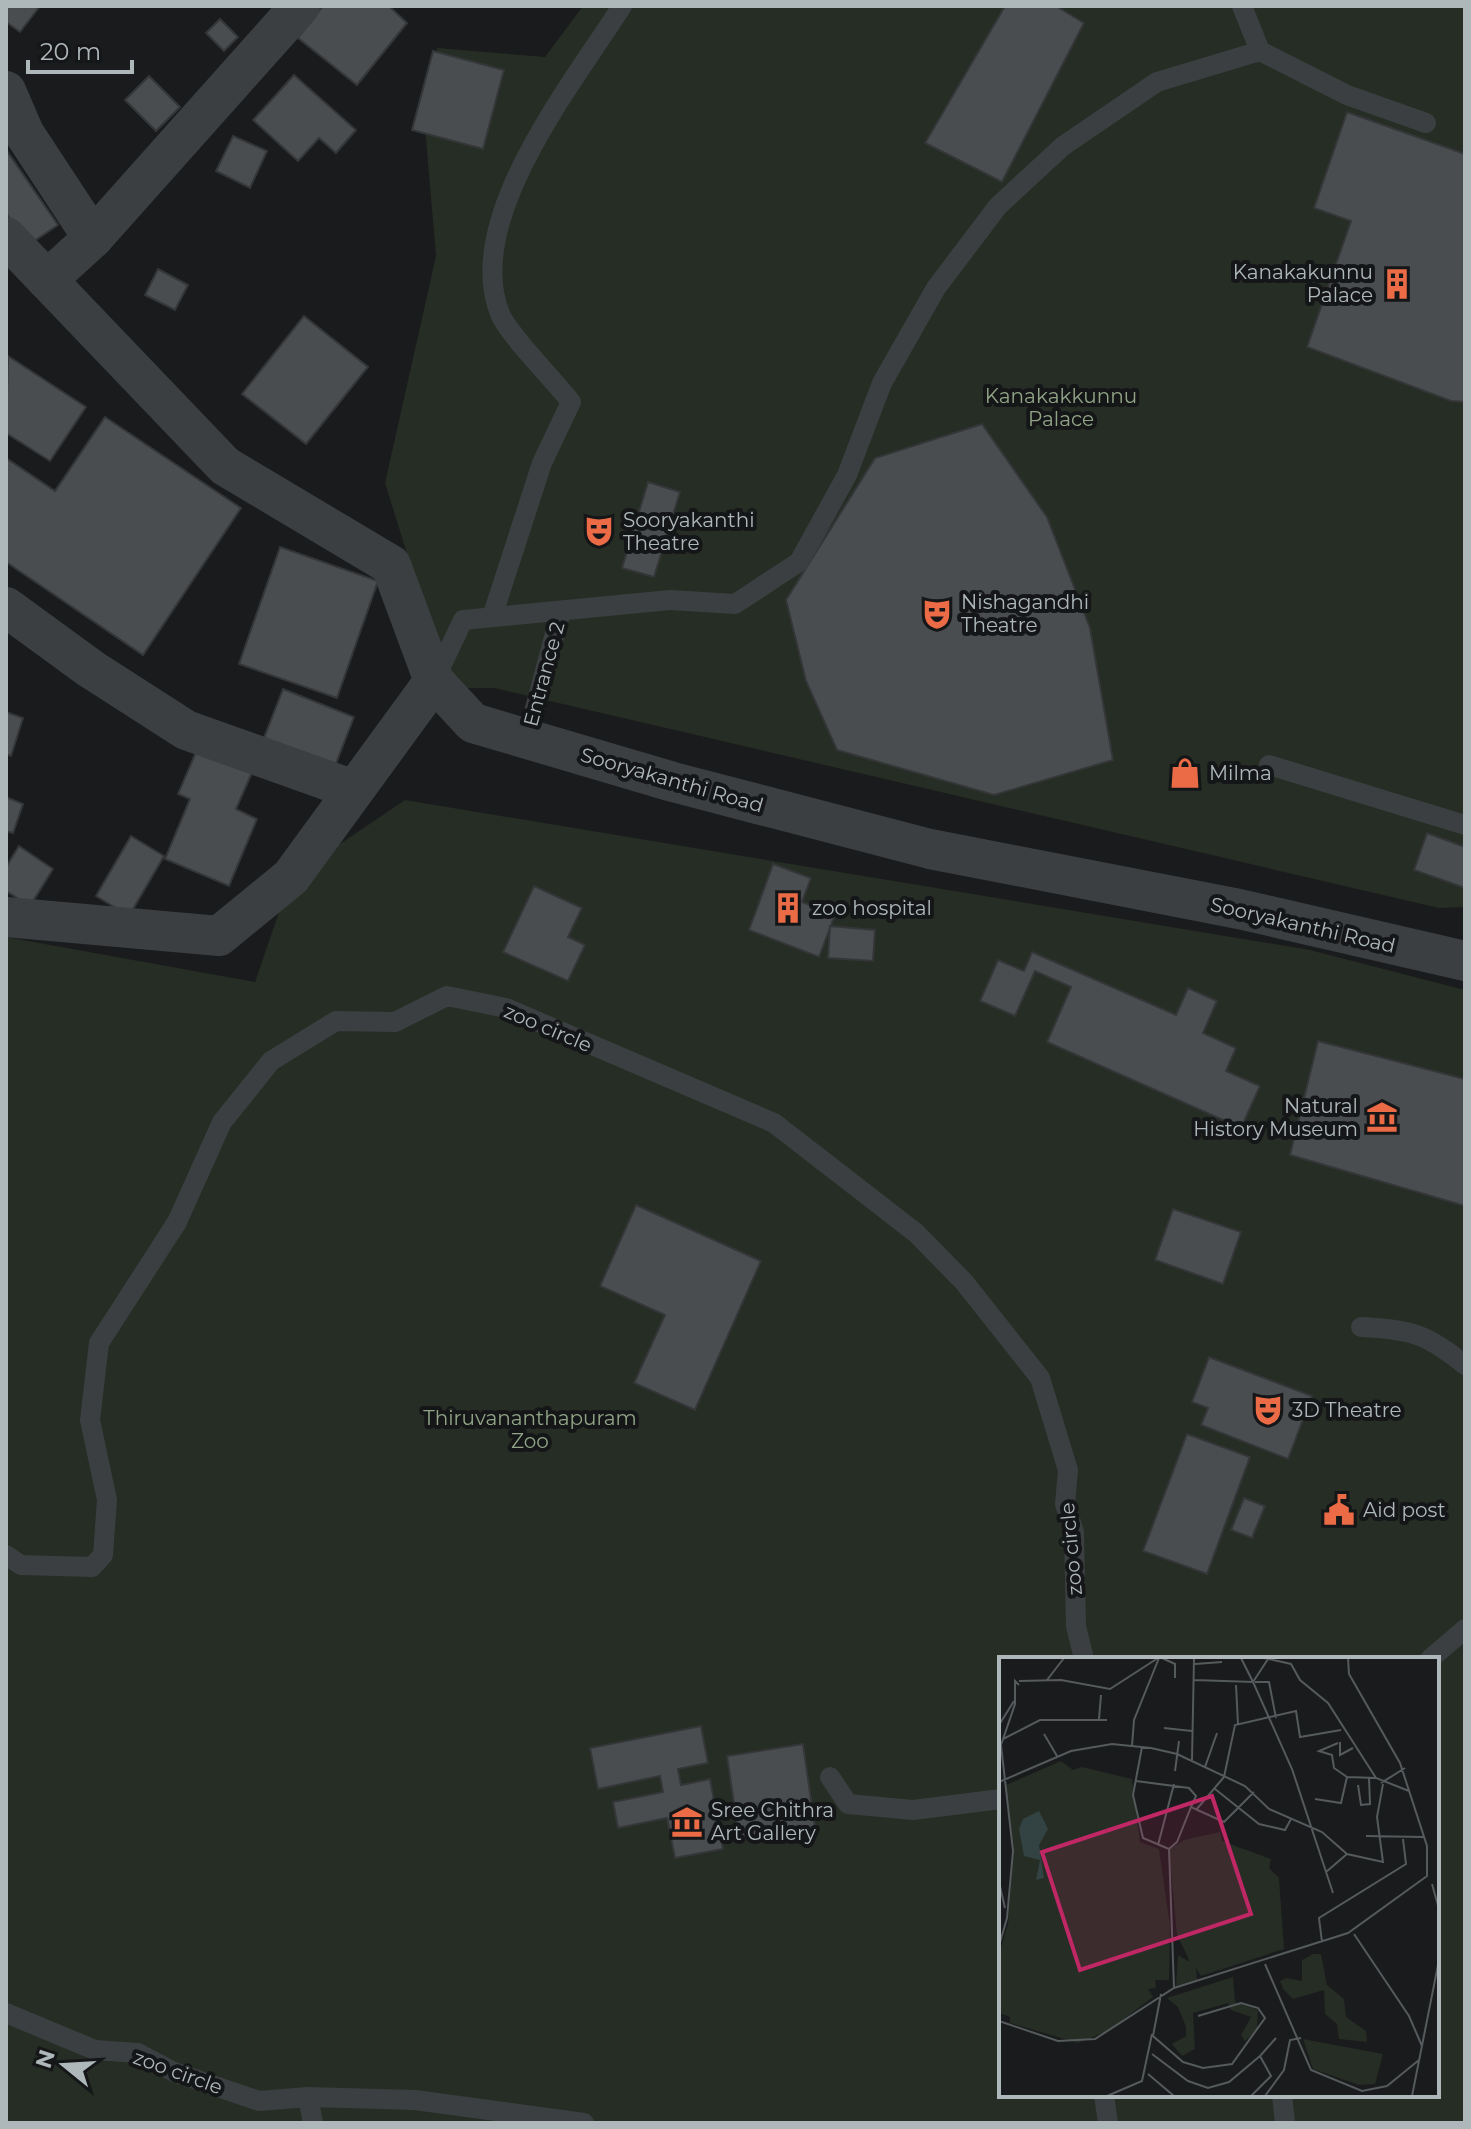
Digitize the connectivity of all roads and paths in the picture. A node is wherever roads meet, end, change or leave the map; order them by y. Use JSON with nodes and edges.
{"nodes":[{"id":1,"x":300,"y":6,"type":"edge"},
{"id":2,"x":622,"y":6,"type":"edge"},
{"id":3,"x":1242,"y":6,"type":"edge"},
{"id":4,"x":1260,"y":51,"type":"junction"},
{"id":5,"x":6,"y":91,"type":"edge"},
{"id":6,"x":1426,"y":123,"type":"dead end"},
{"id":7,"x":6,"y":237,"type":"edge"},
{"id":8,"x":93,"y":238,"type":"junction"},
{"id":9,"x":47,"y":280,"type":"junction"},
{"id":10,"x":6,"y":607,"type":"edge"},
{"id":11,"x":561,"y":611,"type":"junction"},
{"id":12,"x":492,"y":617,"type":"junction"},
{"id":13,"x":434,"y":681,"type":"junction"},
{"id":14,"x":527,"y":738,"type":"junction"},
{"id":15,"x":1269,"y":765,"type":"dead end"},
{"id":16,"x":354,"y":790,"type":"junction"},
{"id":17,"x":1465,"y":825,"type":"edge"},
{"id":18,"x":6,"y":917,"type":"edge"},
{"id":19,"x":1465,"y":961,"type":"edge"},
{"id":20,"x":1361,"y":1327,"type":"dead end"},
{"id":21,"x":1465,"y":1365,"type":"edge"},
{"id":22,"x":6,"y":1555,"type":"edge"},
{"id":23,"x":1465,"y":1629,"type":"edge"},
{"id":24,"x":1084,"y":1657,"type":"edge"},
{"id":25,"x":1432,"y":1657,"type":"edge"},
{"id":26,"x":830,"y":1777,"type":"dead end"},
{"id":27,"x":999,"y":1799,"type":"edge"},
{"id":28,"x":6,"y":2013,"type":"edge"},
{"id":29,"x":308,"y":2097,"type":"junction"},
{"id":30,"x":1104,"y":2097,"type":"edge"},
{"id":31,"x":1282,"y":2097,"type":"edge"},
{"id":32,"x":313,"y":2123,"type":"edge"},
{"id":33,"x":584,"y":2123,"type":"edge"},
{"id":34,"x":1108,"y":2123,"type":"edge"},
{"id":35,"x":1285,"y":2123,"type":"edge"}],
"edges":[{"from":1,"to":8,"type":"street"},
{"from":2,"to":12,"type":"lane"},
{"from":3,"to":4,"type":"lane"},
{"from":4,"to":6,"type":"lane"},
{"from":4,"to":11,"type":"lane"},
{"from":5,"to":8,"type":"street"},
{"from":7,"to":9,"type":"street"},
{"from":8,"to":9,"type":"street"},
{"from":9,"to":13,"type":"street"},
{"from":10,"to":16,"type":"street"},
{"from":11,"to":12,"type":"lane"},
{"from":11,"to":14,"type":"lane","name":"Entrance 2"},
{"from":12,"to":13,"type":"lane"},
{"from":13,"to":14,"type":"street","name":"Sooryakanthi Road"},
{"from":13,"to":16,"type":"street"},
{"from":14,"to":19,"type":"street","name":"Sooryakanthi Road"},
{"from":15,"to":17,"type":"lane"},
{"from":16,"to":18,"type":"street"},
{"from":20,"to":21,"type":"lane"},
{"from":22,"to":24,"type":"lane","name":"zoo circle"},
{"from":23,"to":25,"type":"lane"},
{"from":26,"to":27,"type":"lane"},
{"from":28,"to":29,"type":"lane","name":"zoo circle"},
{"from":29,"to":32,"type":"lane"},
{"from":29,"to":33,"type":"lane","name":"zoo circle"},
{"from":30,"to":34,"type":"lane"},
{"from":31,"to":35,"type":"lane"}]}
